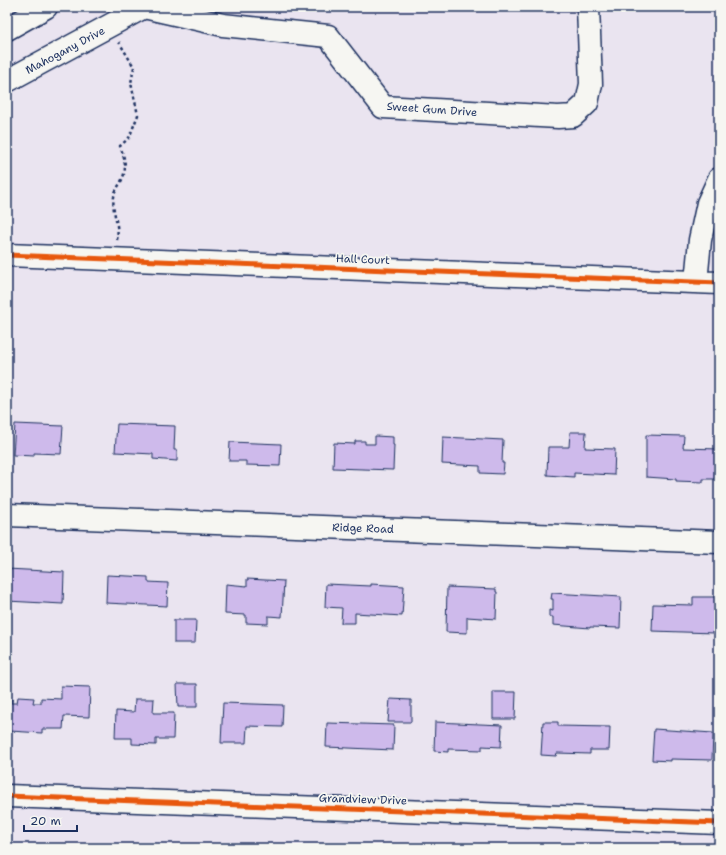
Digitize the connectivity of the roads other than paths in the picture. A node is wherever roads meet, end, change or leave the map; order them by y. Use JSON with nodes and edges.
{"nodes":[{"id":1,"x":46,"y":7,"type":"edge"},
{"id":2,"x":144,"y":7,"type":"edge"},
{"id":3,"x":588,"y":7,"type":"edge"},
{"id":4,"x":7,"y":29,"type":"edge"},
{"id":5,"x":7,"y":81,"type":"edge"},
{"id":6,"x":719,"y":179,"type":"edge"},
{"id":7,"x":7,"y":255,"type":"edge"},
{"id":8,"x":696,"y":282,"type":"junction"},
{"id":9,"x":719,"y":283,"type":"edge"},
{"id":10,"x":7,"y":514,"type":"edge"},
{"id":11,"x":719,"y":542,"type":"edge"},
{"id":12,"x":7,"y":796,"type":"edge"},
{"id":13,"x":719,"y":823,"type":"edge"}],
"edges":[{"from":1,"to":4,"type":"street"},
{"from":2,"to":3,"type":"street","name":"Sweet Gum Drive"},
{"from":2,"to":5,"type":"street","name":"Mahogany Drive"},
{"from":6,"to":8,"type":"street"},
{"from":7,"to":8,"type":"street","name":"Hall Court"},
{"from":8,"to":9,"type":"street","name":"Hall Court"},
{"from":10,"to":11,"type":"street","name":"Ridge Road"},
{"from":12,"to":13,"type":"street","name":"Grandview Drive"}]}
